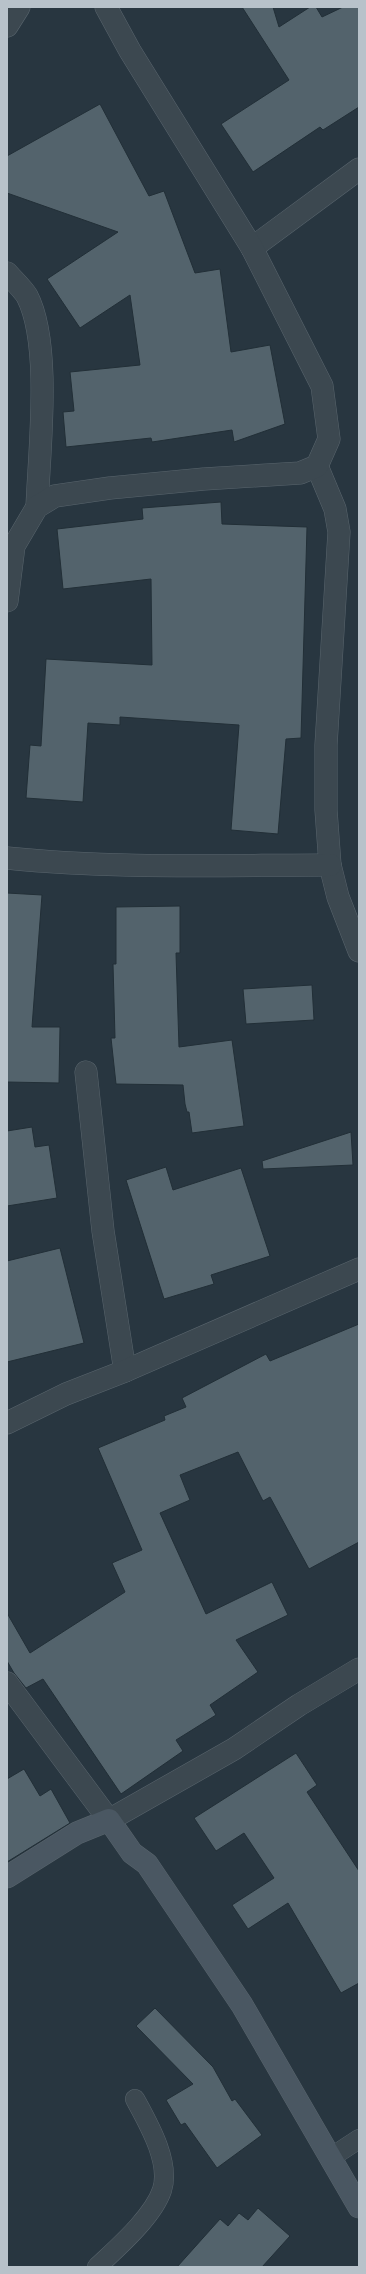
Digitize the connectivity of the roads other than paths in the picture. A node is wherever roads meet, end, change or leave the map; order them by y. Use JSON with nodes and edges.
{"nodes":[{"id":1,"x":19,"y":7,"type":"edge"},
{"id":2,"x":106,"y":7,"type":"edge"},
{"id":3,"x":7,"y":26,"type":"edge"},
{"id":4,"x":359,"y":169,"type":"edge"},
{"id":5,"x":252,"y":248,"type":"junction"},
{"id":6,"x":7,"y":273,"type":"edge"},
{"id":7,"x":316,"y":466,"type":"junction"},
{"id":8,"x":37,"y":507,"type":"junction"},
{"id":9,"x":7,"y":601,"type":"edge"},
{"id":10,"x":7,"y":858,"type":"edge"},
{"id":11,"x":330,"y":864,"type":"junction"},
{"id":12,"x":359,"y":952,"type":"edge"},
{"id":13,"x":86,"y":1072,"type":"dead end"},
{"id":14,"x":359,"y":1269,"type":"edge"},
{"id":15,"x":125,"y":1371,"type":"junction"},
{"id":16,"x":7,"y":1422,"type":"edge"},
{"id":17,"x":359,"y":1670,"type":"edge"},
{"id":18,"x":7,"y":1683,"type":"edge"},
{"id":19,"x":109,"y":1820,"type":"junction"},
{"id":20,"x":7,"y":1877,"type":"edge"},
{"id":21,"x":135,"y":2099,"type":"dead end"},
{"id":22,"x":359,"y":2139,"type":"edge"},
{"id":23,"x":330,"y":2158,"type":"junction"},
{"id":24,"x":359,"y":2207,"type":"edge"},
{"id":25,"x":97,"y":2267,"type":"edge"}],
"edges":[{"from":1,"to":3,"type":"street"},
{"from":2,"to":5,"type":"street"},
{"from":4,"to":5,"type":"street"},
{"from":5,"to":7,"type":"street"},
{"from":6,"to":8,"type":"street"},
{"from":7,"to":8,"type":"street"},
{"from":7,"to":11,"type":"street"},
{"from":8,"to":9,"type":"street"},
{"from":10,"to":11,"type":"street"},
{"from":11,"to":12,"type":"street"},
{"from":13,"to":15,"type":"street"},
{"from":14,"to":15,"type":"street"},
{"from":15,"to":16,"type":"street"},
{"from":17,"to":19,"type":"street"},
{"from":18,"to":19,"type":"street"},
{"from":19,"to":20,"type":"street"},
{"from":19,"to":23,"type":"street"},
{"from":21,"to":25,"type":"lane"},
{"from":22,"to":23,"type":"lane"},
{"from":23,"to":24,"type":"street"}]}
